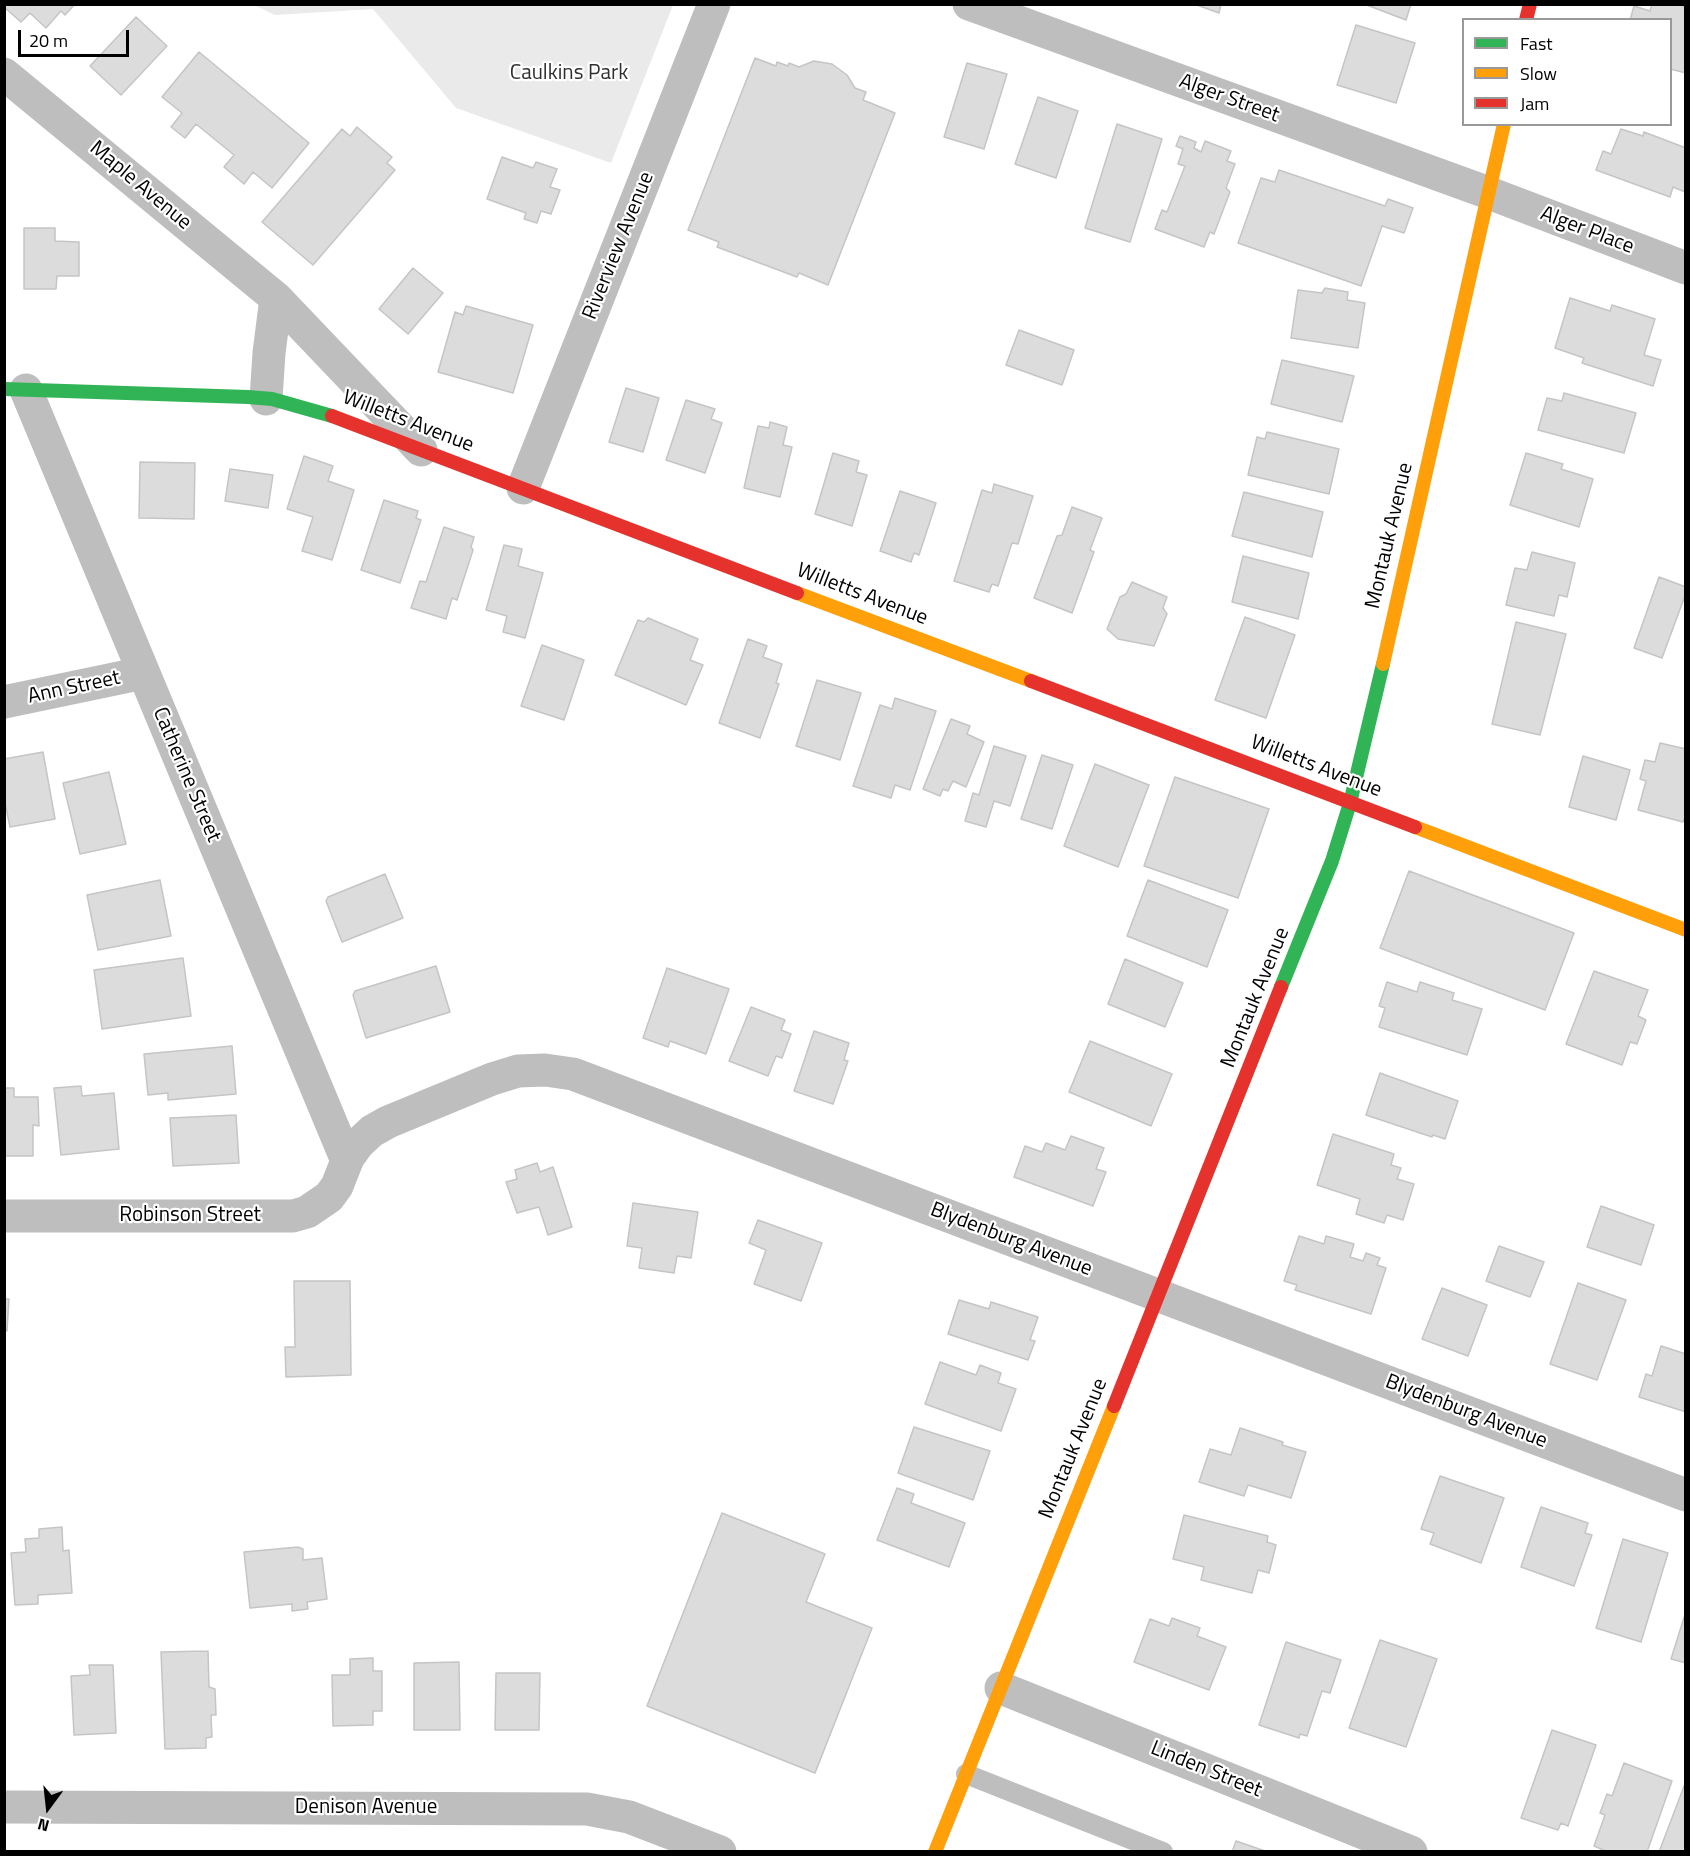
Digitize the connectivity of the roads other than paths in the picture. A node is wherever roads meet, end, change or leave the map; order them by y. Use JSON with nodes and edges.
{"nodes":[{"id":1,"x":714,"y":4,"type":"edge"},
{"id":2,"x":969,"y":4,"type":"edge"},
{"id":3,"x":4,"y":74,"type":"edge"},
{"id":4,"x":1504,"y":126,"type":"edge"},
{"id":5,"x":1489,"y":194,"type":"junction"},
{"id":6,"x":1686,"y":268,"type":"edge"},
{"id":7,"x":276,"y":298,"type":"junction"},
{"id":8,"x":15,"y":389,"type":"edge"},
{"id":9,"x":266,"y":399,"type":"junction"},
{"id":10,"x":421,"y":450,"type":"junction"},
{"id":11,"x":523,"y":488,"type":"junction"},
{"id":12,"x":143,"y":674,"type":"junction"},
{"id":13,"x":4,"y":702,"type":"edge"},
{"id":14,"x":1350,"y":803,"type":"junction"},
{"id":15,"x":1686,"y":930,"type":"edge"},
{"id":16,"x":347,"y":1161,"type":"junction"},
{"id":17,"x":4,"y":1216,"type":"edge"},
{"id":18,"x":1158,"y":1295,"type":"junction"},
{"id":19,"x":1686,"y":1495,"type":"edge"},
{"id":20,"x":1001,"y":1688,"type":"junction"},
{"id":21,"x":966,"y":1774,"type":"junction"},
{"id":22,"x":4,"y":1807,"type":"edge"},
{"id":23,"x":720,"y":1851,"type":"edge"},
{"id":24,"x":935,"y":1851,"type":"edge"},
{"id":25,"x":1163,"y":1851,"type":"edge"},
{"id":26,"x":1411,"y":1851,"type":"edge"}],
"edges":[{"from":1,"to":11,"type":"street","name":"Riverview Avenue"},
{"from":2,"to":5,"type":"street","name":"Alger Street"},
{"from":3,"to":7,"type":"street","name":"Maple Avenue"},
{"from":4,"to":5,"type":"street","name":"Montauk Avenue"},
{"from":5,"to":6,"type":"street","name":"Alger Place"},
{"from":5,"to":14,"type":"street","name":"Montauk Avenue"},
{"from":7,"to":9,"type":"street"},
{"from":7,"to":10,"type":"street","name":"Maple Avenue"},
{"from":8,"to":9,"type":"street","name":"Willetts Avenue"},
{"from":8,"to":12,"type":"street","name":"Catherine Street"},
{"from":9,"to":10,"type":"street","name":"Willetts Avenue"},
{"from":10,"to":11,"type":"street","name":"Willetts Avenue"},
{"from":11,"to":14,"type":"street","name":"Willetts Avenue"},
{"from":12,"to":13,"type":"street","name":"Ann Street"},
{"from":12,"to":16,"type":"street","name":"Catherine Street"},
{"from":14,"to":15,"type":"street","name":"Willetts Avenue"},
{"from":14,"to":18,"type":"street","name":"Montauk Avenue"},
{"from":16,"to":17,"type":"street","name":"Robinson Street"},
{"from":16,"to":18,"type":"street","name":"Blydenburg Avenue"},
{"from":18,"to":19,"type":"street","name":"Blydenburg Avenue"},
{"from":18,"to":20,"type":"street","name":"Montauk Avenue"},
{"from":20,"to":21,"type":"street","name":"Montauk Avenue"},
{"from":20,"to":26,"type":"street","name":"Linden Street"},
{"from":21,"to":24,"type":"street","name":"Montauk Avenue"},
{"from":21,"to":25,"type":"lane"},
{"from":22,"to":23,"type":"street","name":"Denison Avenue"}]}
